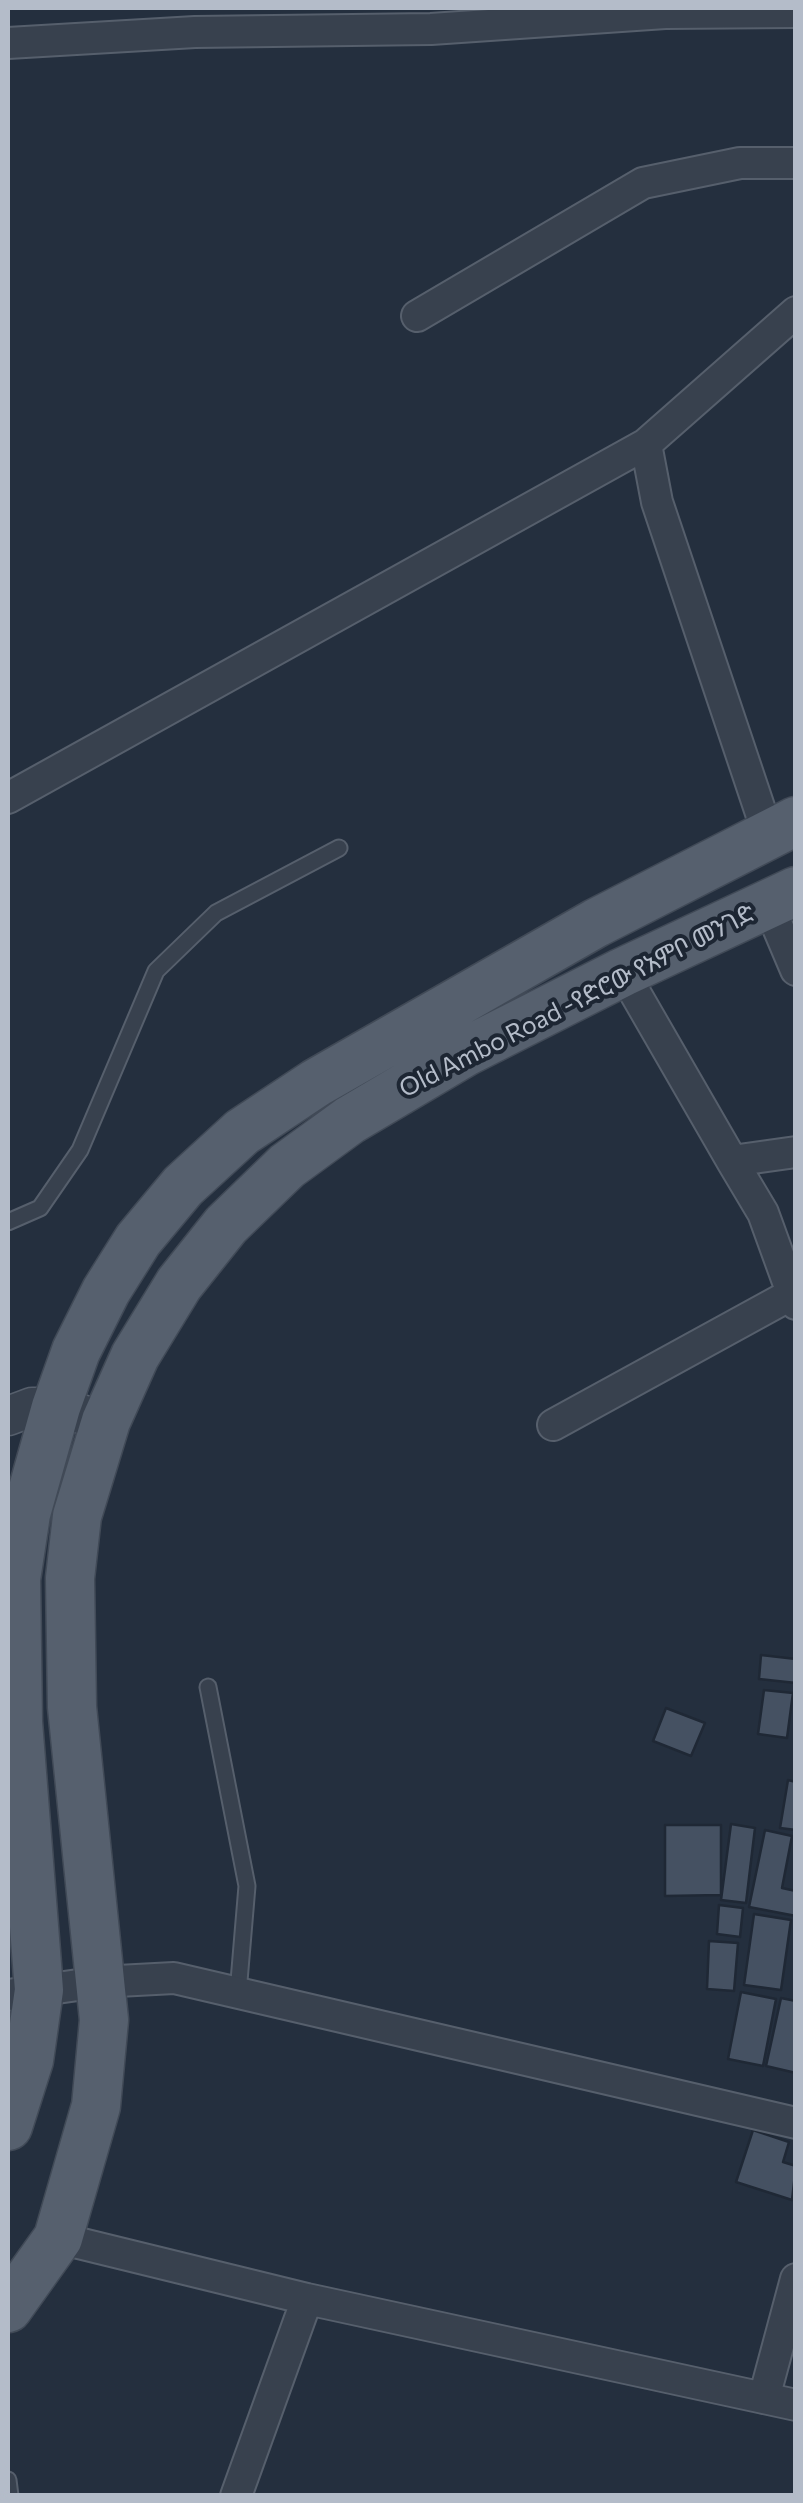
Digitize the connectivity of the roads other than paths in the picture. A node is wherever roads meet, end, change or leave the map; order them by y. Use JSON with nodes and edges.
{"nodes":[{"id":1,"x":796,"y":12,"type":"edge"},
{"id":2,"x":198,"y":20,"type":"edge"},
{"id":3,"x":8,"y":43,"type":"edge"},
{"id":4,"x":796,"y":163,"type":"edge"},
{"id":5,"x":796,"y":312,"type":"edge"},
{"id":6,"x":417,"y":316,"type":"dead end"},
{"id":7,"x":646,"y":444,"type":"junction"},
{"id":8,"x":8,"y":798,"type":"edge"},
{"id":9,"x":782,"y":828,"type":"edge"},
{"id":10,"x":340,"y":848,"type":"dead end"},
{"id":11,"x":782,"y":897,"type":"edge"},
{"id":12,"x":796,"y":970,"type":"edge"},
{"id":13,"x":624,"y":972,"type":"junction"},
{"id":14,"x":796,"y":1152,"type":"edge"},
{"id":15,"x":732,"y":1161,"type":"junction"},
{"id":16,"x":8,"y":1222,"type":"edge"},
{"id":17,"x":794,"y":1299,"type":"edge"},
{"id":18,"x":56,"y":1408,"type":"junction"},
{"id":19,"x":8,"y":1416,"type":"edge"},
{"id":20,"x":106,"y":1421,"type":"junction"},
{"id":21,"x":553,"y":1426,"type":"dead end"},
{"id":22,"x":208,"y":1687,"type":"dead end"},
{"id":23,"x":99,"y":1982,"type":"junction"},
{"id":24,"x":23,"y":1993,"type":"edge"},
{"id":25,"x":238,"y":1993,"type":"junction"},
{"id":26,"x":796,"y":2123,"type":"edge"},
{"id":27,"x":8,"y":2126,"type":"edge"},
{"id":28,"x":58,"y":2238,"type":"junction"},
{"id":29,"x":796,"y":2280,"type":"edge"},
{"id":30,"x":307,"y":2299,"type":"junction"},
{"id":31,"x":8,"y":2308,"type":"edge"},
{"id":32,"x":764,"y":2398,"type":"junction"},
{"id":33,"x":796,"y":2406,"type":"edge"},
{"id":34,"x":8,"y":2480,"type":"edge"},
{"id":35,"x":10,"y":2496,"type":"edge"},
{"id":36,"x":236,"y":2496,"type":"edge"}],
"edges":[{"from":1,"to":2,"type":"street"},
{"from":2,"to":3,"type":"street"},
{"from":4,"to":6,"type":"street"},
{"from":5,"to":7,"type":"street"},
{"from":7,"to":8,"type":"street"},
{"from":7,"to":9,"type":"street"},
{"from":9,"to":18,"type":"main road","name":"Old Ambo Road -የድሮው የአምቦ መንገድ"},
{"from":10,"to":16,"type":"lane"},
{"from":11,"to":12,"type":"street"},
{"from":11,"to":13,"type":"main road","name":"Old Ambo Road -የድሮው የአምቦ መንገድ"},
{"from":13,"to":15,"type":"street"},
{"from":13,"to":20,"type":"main road","name":"Old Ambo Road -የድሮው የአምቦ መንገድ"},
{"from":14,"to":15,"type":"street"},
{"from":15,"to":17,"type":"street"},
{"from":17,"to":21,"type":"street"},
{"from":18,"to":19,"type":"street"},
{"from":18,"to":20,"type":"street"},
{"from":18,"to":24,"type":"main road","name":"Old Ambo Road -የድሮው የአምቦ መንገድ"},
{"from":20,"to":23,"type":"main road","name":"Old Ambo Road -የድሮው የአምቦ መንገድ"},
{"from":22,"to":25,"type":"lane"},
{"from":23,"to":24,"type":"street"},
{"from":23,"to":25,"type":"street"},
{"from":23,"to":28,"type":"main road","name":"Old Ambo Road -የድሮው የአምቦ መንገድ"},
{"from":24,"to":27,"type":"main road","name":"Old Ambo Road -የድሮው የአምቦ መንገድ"},
{"from":25,"to":26,"type":"street"},
{"from":28,"to":30,"type":"street"},
{"from":28,"to":31,"type":"main road","name":"Old Ambo Road -የድሮው የአምቦ መንገድ"},
{"from":29,"to":32,"type":"street"},
{"from":30,"to":32,"type":"street"},
{"from":30,"to":36,"type":"street"},
{"from":32,"to":33,"type":"street"},
{"from":34,"to":35,"type":"lane"}]}
